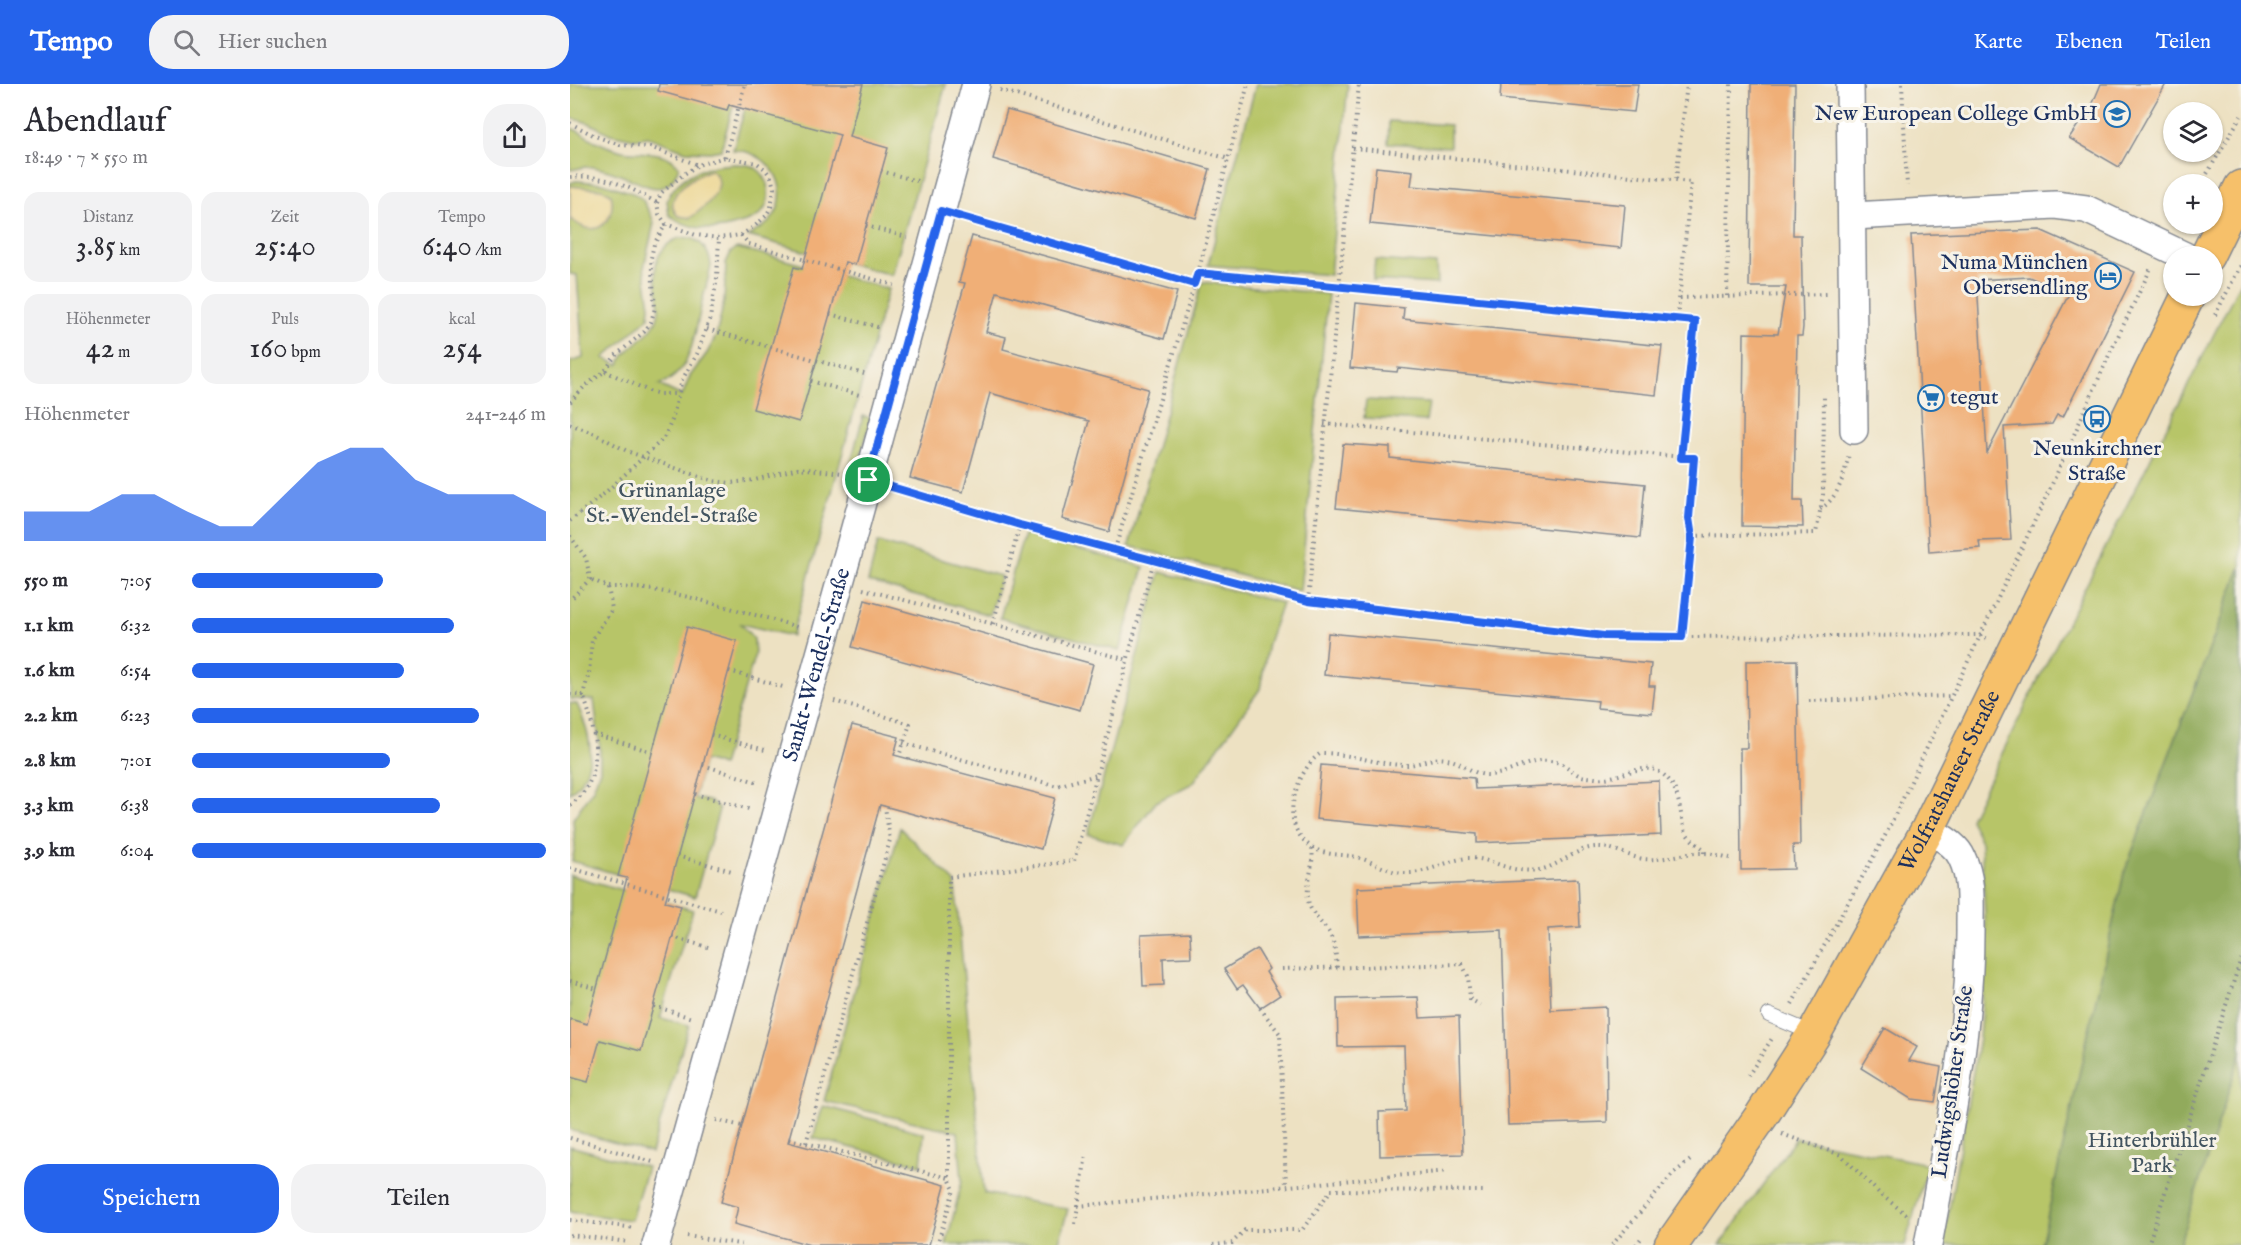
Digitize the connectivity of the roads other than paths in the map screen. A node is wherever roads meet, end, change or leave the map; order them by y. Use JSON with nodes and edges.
{"nodes":[{"id":1,"x":1850,"y":84,"type":"edge"},
{"id":2,"x":983,"y":86,"type":"edge"},
{"id":3,"x":2241,"y":187,"type":"edge"},
{"id":4,"x":1853,"y":216,"type":"junction"},
{"id":5,"x":2164,"y":246,"type":"edge"},
{"id":6,"x":2212,"y":246,"type":"edge"},
{"id":7,"x":2183,"y":306,"type":"edge"},
{"id":8,"x":1854,"y":430,"type":"road end"},
{"id":9,"x":1928,"y":829,"type":"junction"},
{"id":10,"x":1769,"y":1015,"type":"dead end"},
{"id":11,"x":1814,"y":1034,"type":"junction"},
{"id":12,"x":1929,"y":1243,"type":"edge"},
{"id":13,"x":648,"y":1244,"type":"edge"},
{"id":14,"x":1671,"y":1245,"type":"edge"}],
"edges":[{"from":1,"to":4,"type":"street"},
{"from":2,"to":13,"type":"street","name":"Sankt-Wendel-Straße"},
{"from":3,"to":6,"type":"main road"},
{"from":4,"to":5,"type":"street"},
{"from":4,"to":8,"type":"street"},
{"from":7,"to":9,"type":"main road","name":"Wolfratshauser Straße"},
{"from":9,"to":11,"type":"main road","name":"Wolfratshauser Straße"},
{"from":9,"to":12,"type":"street","name":"Ludwigshöher Straße"},
{"from":10,"to":11,"type":"lane"},
{"from":11,"to":14,"type":"main road","name":"Wolfratshauser Straße"}]}
